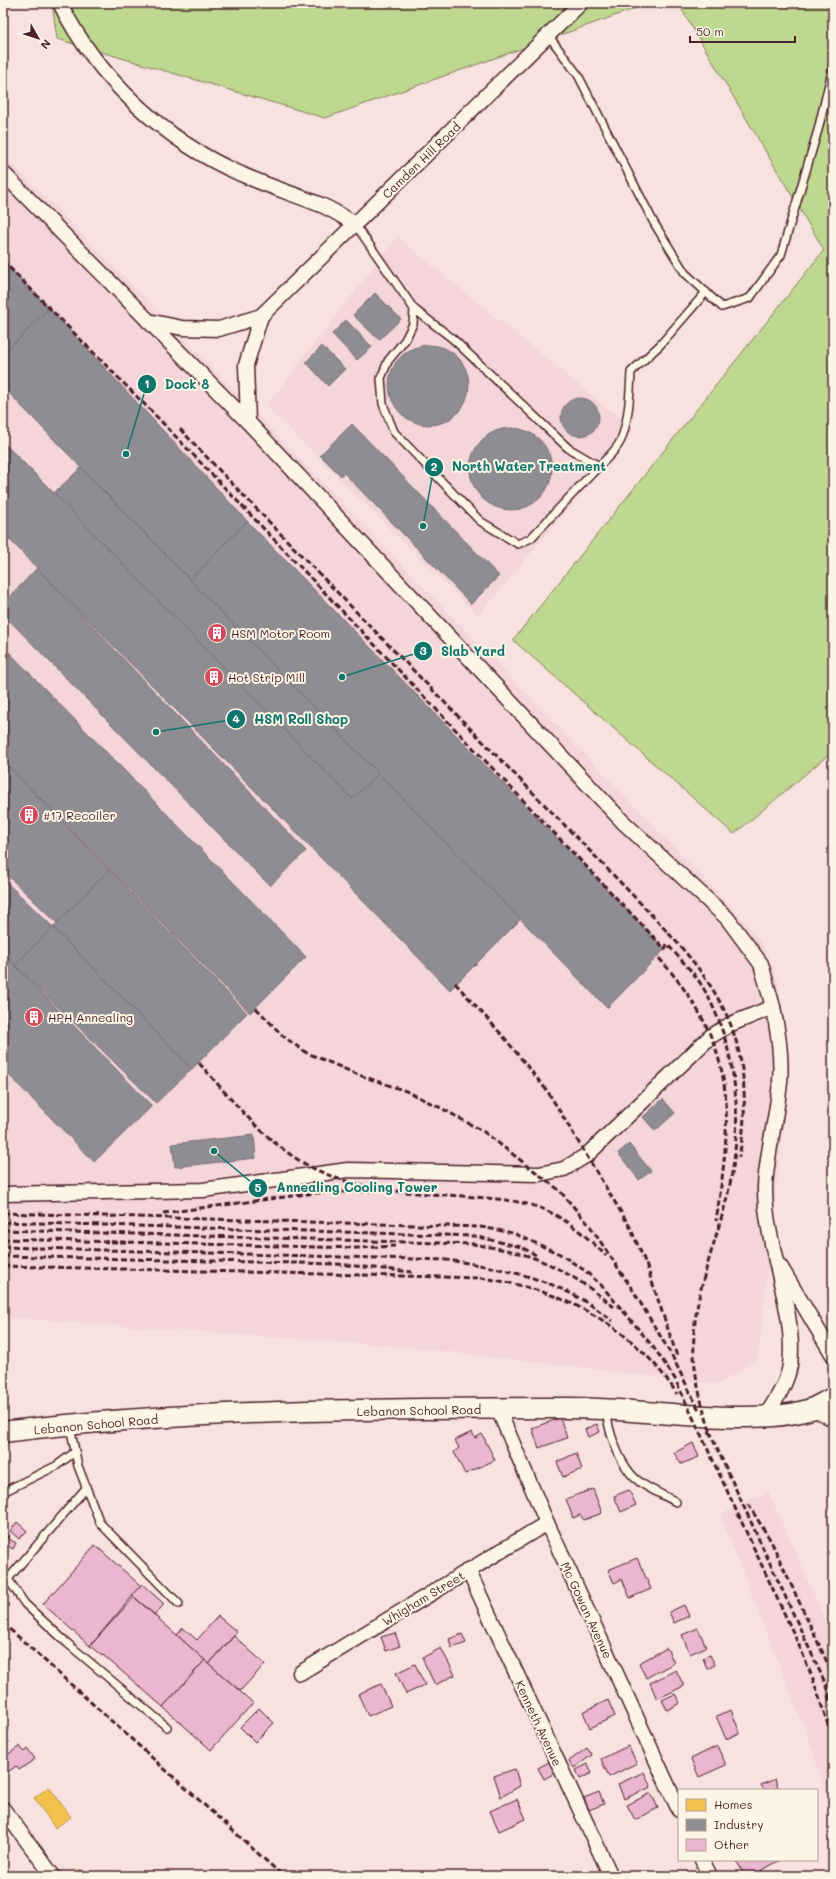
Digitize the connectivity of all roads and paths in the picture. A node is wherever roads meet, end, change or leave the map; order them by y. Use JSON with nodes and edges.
{"nodes":[{"id":1,"x":60,"y":3,"type":"edge"},
{"id":2,"x":581,"y":3,"type":"edge"},
{"id":3,"x":548,"y":35,"type":"junction"},
{"id":4,"x":833,"y":67,"type":"edge"},
{"id":5,"x":3,"y":173,"type":"edge"},
{"id":6,"x":355,"y":224,"type":"junction"},
{"id":7,"x":706,"y":292,"type":"junction"},
{"id":8,"x":414,"y":309,"type":"junction"},
{"id":9,"x":261,"y":316,"type":"junction"},
{"id":10,"x":148,"y":321,"type":"junction"},
{"id":11,"x":248,"y":422,"type":"junction"},
{"id":12,"x":599,"y":466,"type":"junction"},
{"id":13,"x":773,"y":1007,"type":"junction"},
{"id":14,"x":3,"y":1194,"type":"edge"},
{"id":15,"x":773,"y":1253,"type":"junction"},
{"id":16,"x":833,"y":1355,"type":"edge"},
{"id":17,"x":833,"y":1398,"type":"edge"},
{"id":18,"x":812,"y":1408,"type":"junction"},
{"id":19,"x":498,"y":1409,"type":"junction"},
{"id":20,"x":606,"y":1409,"type":"junction"},
{"id":21,"x":765,"y":1417,"type":"junction"},
{"id":22,"x":833,"y":1419,"type":"edge"},
{"id":23,"x":70,"y":1424,"type":"junction"},
{"id":24,"x":3,"y":1432,"type":"edge"},
{"id":25,"x":75,"y":1452,"type":"junction"},
{"id":26,"x":86,"y":1488,"type":"junction"},
{"id":27,"x":3,"y":1492,"type":"edge"},
{"id":28,"x":676,"y":1502,"type":"dead end"},
{"id":29,"x":547,"y":1523,"type":"junction"},
{"id":30,"x":468,"y":1570,"type":"junction"},
{"id":31,"x":179,"y":1604,"type":"dead end"},
{"id":32,"x":300,"y":1673,"type":"dead end"},
{"id":33,"x":167,"y":1727,"type":"dead end"},
{"id":34,"x":678,"y":1808,"type":"edge"},
{"id":35,"x":3,"y":1809,"type":"edge"},
{"id":36,"x":702,"y":1861,"type":"edge"},
{"id":37,"x":53,"y":1876,"type":"edge"},
{"id":38,"x":611,"y":1876,"type":"edge"},
{"id":39,"x":710,"y":1876,"type":"edge"}],
"edges":[{"from":1,"to":6,"type":"street"},
{"from":2,"to":3,"type":"street","name":"Camden Hill Road"},
{"from":3,"to":6,"type":"street","name":"Camden Hill Road"},
{"from":3,"to":7,"type":"lane"},
{"from":4,"to":7,"type":"lane"},
{"from":5,"to":10,"type":"street"},
{"from":6,"to":8,"type":"lane"},
{"from":6,"to":9,"type":"street","name":"Camden Hill Road"},
{"from":7,"to":12,"type":"lane"},
{"from":8,"to":12,"type":"lane"},
{"from":8,"to":12,"type":"lane"},
{"from":9,"to":10,"type":"street"},
{"from":9,"to":11,"type":"street"},
{"from":10,"to":11,"type":"street"},
{"from":11,"to":13,"type":"street"},
{"from":13,"to":14,"type":"street"},
{"from":13,"to":15,"type":"street"},
{"from":15,"to":16,"type":"street"},
{"from":15,"to":21,"type":"street"},
{"from":17,"to":18,"type":"street","name":"Lebanon School Road"},
{"from":18,"to":21,"type":"street","name":"Lebanon School Road"},
{"from":18,"to":22,"type":"street"},
{"from":19,"to":20,"type":"street","name":"Lebanon School Road"},
{"from":19,"to":23,"type":"street","name":"Lebanon School Road"},
{"from":19,"to":29,"type":"street","name":"Mc Gowan Avenue"},
{"from":20,"to":21,"type":"street","name":"Lebanon School Road"},
{"from":20,"to":28,"type":"lane"},
{"from":23,"to":24,"type":"street","name":"Lebanon School Road"},
{"from":23,"to":25,"type":"lane"},
{"from":25,"to":26,"type":"lane"},
{"from":25,"to":27,"type":"lane"},
{"from":26,"to":31,"type":"lane"},
{"from":26,"to":33,"type":"lane"},
{"from":29,"to":30,"type":"street","name":"Whigham Street"},
{"from":29,"to":34,"type":"street","name":"Mc Gowan Avenue"},
{"from":30,"to":32,"type":"street","name":"Whigham Street"},
{"from":30,"to":38,"type":"street","name":"Kenneth Avenue"},
{"from":35,"to":37,"type":"street"},
{"from":36,"to":39,"type":"street"}]}
